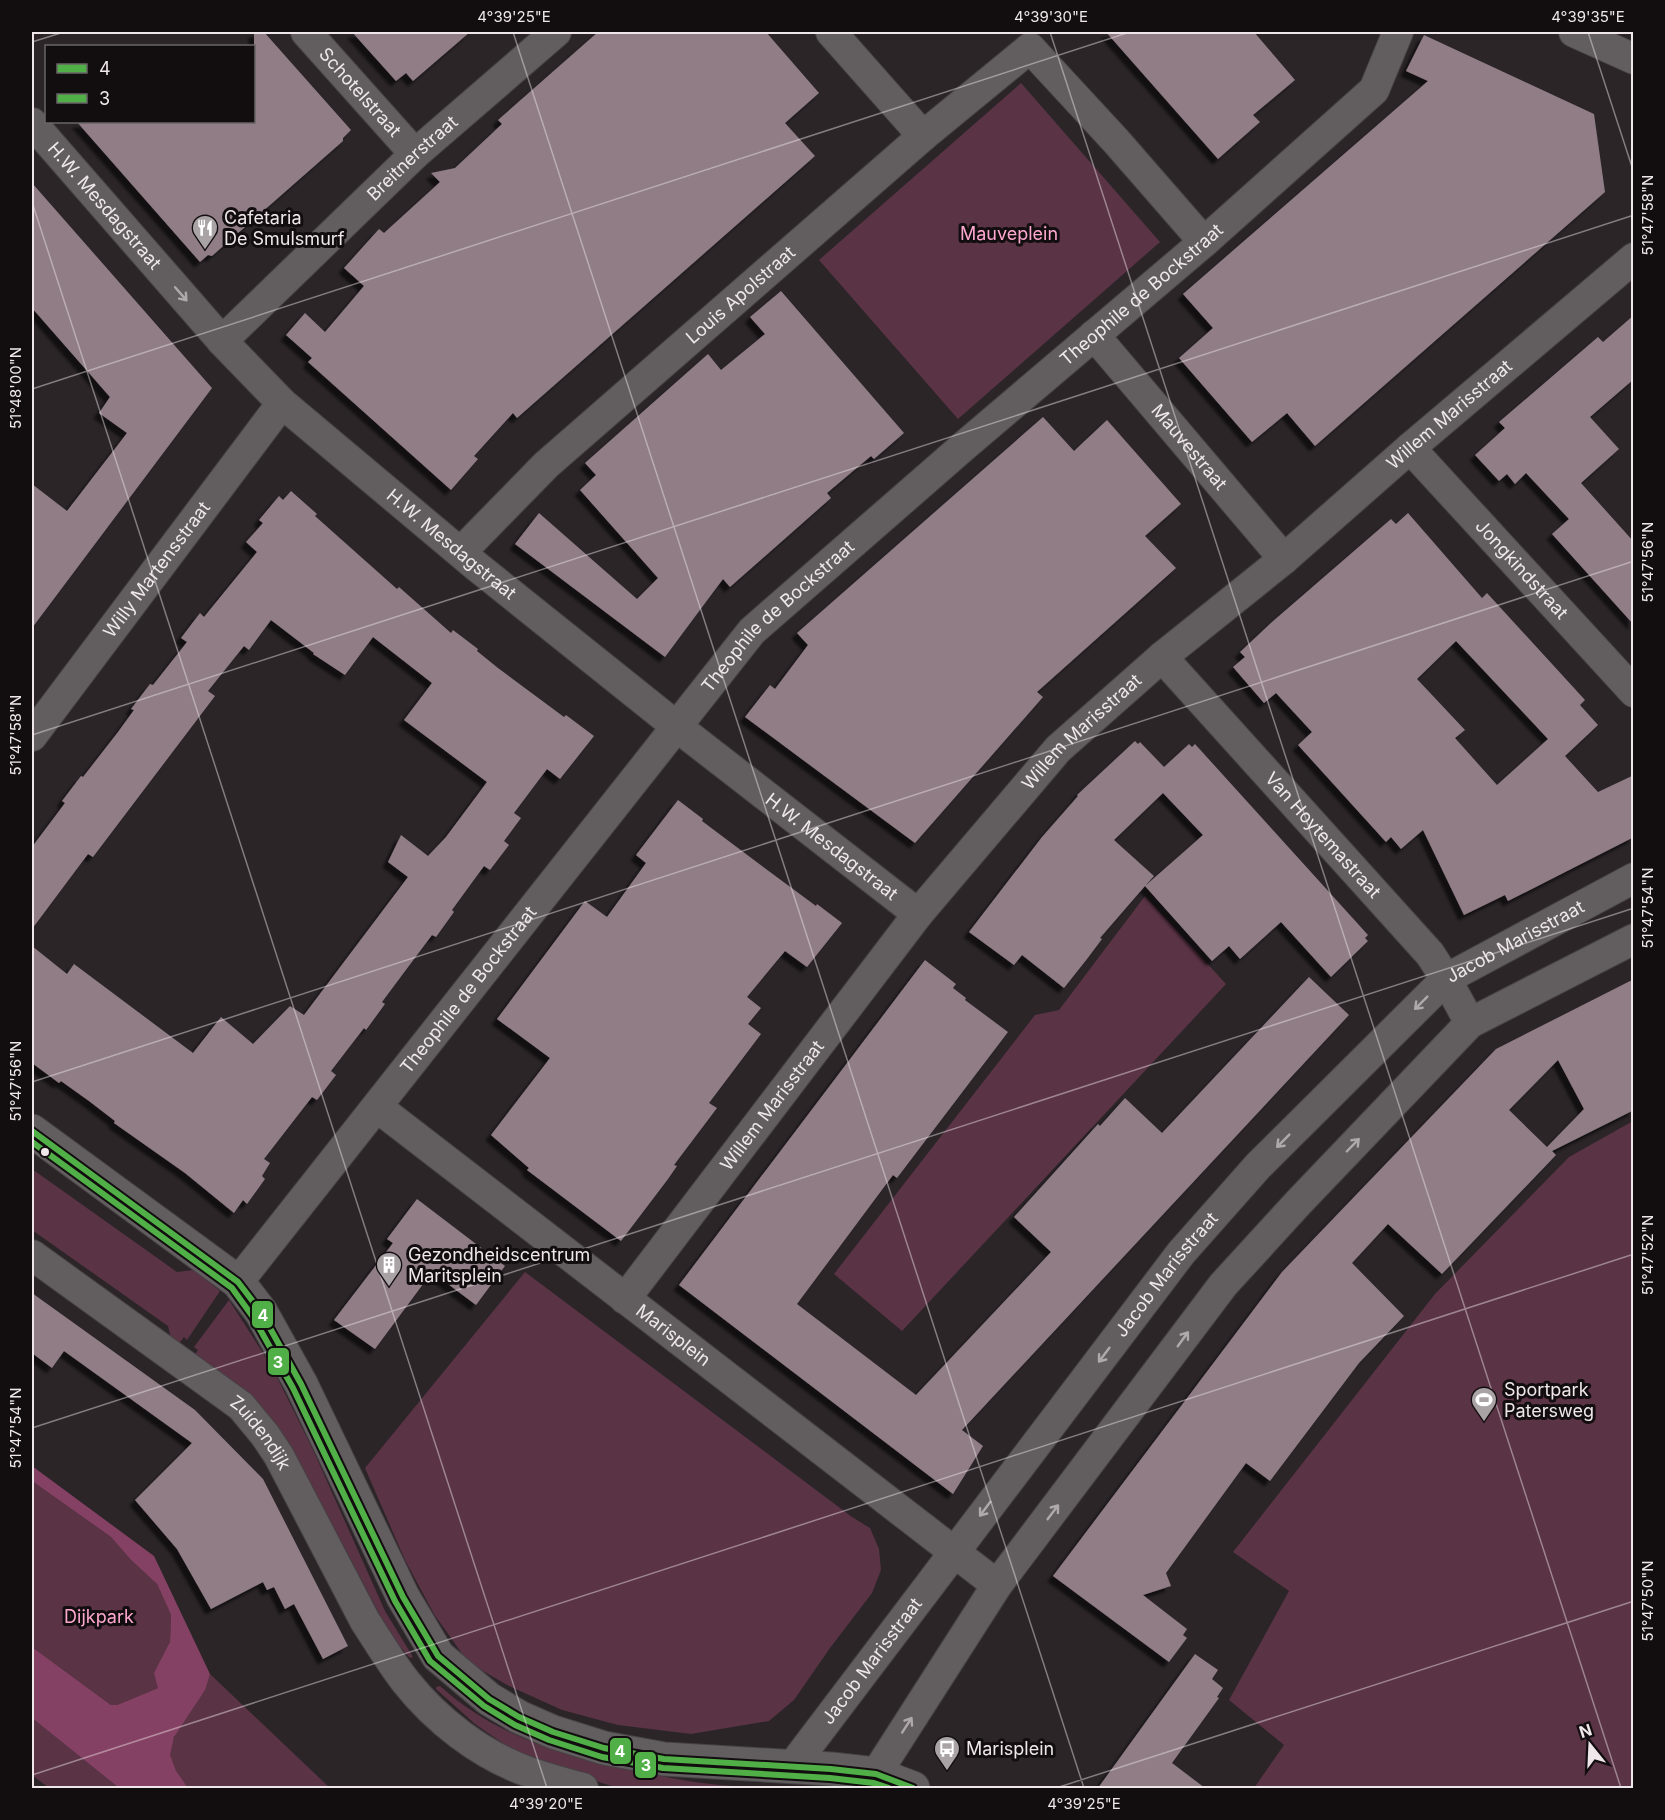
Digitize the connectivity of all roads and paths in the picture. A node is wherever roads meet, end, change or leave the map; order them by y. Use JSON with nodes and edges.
{"nodes":[{"id":1,"x":306,"y":32,"type":"edge"},
{"id":2,"x":556,"y":32,"type":"edge"},
{"id":3,"x":831,"y":32,"type":"edge"},
{"id":4,"x":1398,"y":32,"type":"edge"},
{"id":5,"x":1574,"y":32,"type":"edge"},
{"id":6,"x":1634,"y":58,"type":"edge"},
{"id":7,"x":32,"y":123,"type":"edge"},
{"id":8,"x":923,"y":136,"type":"junction"},
{"id":9,"x":415,"y":154,"type":"junction"},
{"id":10,"x":1204,"y":242,"type":"junction"},
{"id":11,"x":1634,"y":258,"type":"edge"},
{"id":12,"x":1094,"y":335,"type":"junction"},
{"id":13,"x":222,"y":341,"type":"junction"},
{"id":14,"x":282,"y":403,"type":"junction"},
{"id":15,"x":1410,"y":448,"type":"junction"},
{"id":16,"x":461,"y":552,"type":"junction"},
{"id":17,"x":1284,"y":559,"type":"junction"},
{"id":18,"x":1162,"y":657,"type":"junction"},
{"id":19,"x":1634,"y":692,"type":"edge"},
{"id":20,"x":676,"y":726,"type":"junction"},
{"id":21,"x":32,"y":736,"type":"edge"},
{"id":22,"x":1634,"y":879,"type":"edge"},
{"id":23,"x":918,"y":914,"type":"junction"},
{"id":24,"x":1634,"y":939,"type":"edge"},
{"id":25,"x":1446,"y":979,"type":"junction"},
{"id":26,"x":1470,"y":1023,"type":"junction"},
{"id":27,"x":377,"y":1107,"type":"junction"},
{"id":28,"x":32,"y":1131,"type":"edge"},
{"id":29,"x":32,"y":1255,"type":"edge"},
{"id":30,"x":238,"y":1282,"type":"junction"},
{"id":31,"x":625,"y":1299,"type":"junction"},
{"id":32,"x":953,"y":1552,"type":"junction"},
{"id":33,"x":997,"y":1585,"type":"junction"},
{"id":34,"x":438,"y":1656,"type":"junction"},
{"id":35,"x":406,"y":1682,"type":"junction"},
{"id":36,"x":790,"y":1768,"type":"junction"},
{"id":37,"x":876,"y":1774,"type":"junction"},
{"id":38,"x":583,"y":1788,"type":"edge"},
{"id":39,"x":913,"y":1788,"type":"edge"}],
"edges":[{"from":1,"to":9,"type":"street","name":"Schotelstraat"},
{"from":2,"to":9,"type":"street","name":"Breitnerstraat"},
{"from":3,"to":8,"type":"street"},
{"from":4,"to":10,"type":"street","name":"Theophile de Bockstraat"},
{"from":5,"to":6,"type":"street"},
{"from":7,"to":13,"type":"street","name":"H.W. Mesdagstraat","one_way":true},
{"from":8,"to":10,"type":"street","name":"Louis Apolstraat"},
{"from":8,"to":16,"type":"street","name":"Louis Apolstraat"},
{"from":9,"to":13,"type":"street","name":"Breitnerstraat"},
{"from":10,"to":12,"type":"street","name":"Theophile de Bockstraat"},
{"from":11,"to":15,"type":"street","name":"Willem Marisstraat"},
{"from":12,"to":17,"type":"street","name":"Mauvestraat"},
{"from":12,"to":20,"type":"street","name":"Theophile de Bockstraat"},
{"from":13,"to":14,"type":"street","name":"H.W. Mesdagstraat"},
{"from":14,"to":16,"type":"street","name":"H.W. Mesdagstraat"},
{"from":14,"to":21,"type":"street","name":"Willy Martensstraat"},
{"from":15,"to":17,"type":"street","name":"Willem Marisstraat"},
{"from":15,"to":19,"type":"street","name":"Jongkindstraat"},
{"from":16,"to":20,"type":"street","name":"H.W. Mesdagstraat"},
{"from":17,"to":18,"type":"street","name":"Willem Marisstraat"},
{"from":18,"to":23,"type":"street","name":"Willem Marisstraat"},
{"from":18,"to":25,"type":"street","name":"Van Hoytemastraat"},
{"from":20,"to":23,"type":"street","name":"H.W. Mesdagstraat"},
{"from":20,"to":27,"type":"street","name":"Theophile de Bockstraat"},
{"from":22,"to":25,"type":"street","name":"Jacob Marisstraat"},
{"from":23,"to":31,"type":"street","name":"Willem Marisstraat"},
{"from":24,"to":26,"type":"street"},
{"from":25,"to":26,"type":"street","name":"Van Hoytemastraat"},
{"from":25,"to":32,"type":"street","name":"Jacob Marisstraat","one_way":true},
{"from":33,"to":26,"type":"street","one_way":true},
{"from":27,"to":30,"type":"street","name":"Theophile de Bockstraat"},
{"from":27,"to":31,"type":"street","name":"Marisplein"},
{"from":28,"to":30,"type":"street"},
{"from":29,"to":35,"type":"street","name":"Zuidendijk"},
{"from":30,"to":34,"type":"street"},
{"from":31,"to":32,"type":"street","name":"Marisplein"},
{"from":32,"to":33,"type":"street","name":"Marisplein"},
{"from":32,"to":36,"type":"street","name":"Jacob Marisstraat"},
{"from":37,"to":33,"type":"street","one_way":true},
{"from":34,"to":35,"type":"street"},
{"from":34,"to":36,"type":"street"},
{"from":35,"to":38,"type":"street","name":"Zuidendijk"},
{"from":36,"to":37,"type":"street"},
{"from":37,"to":39,"type":"street"}]}
